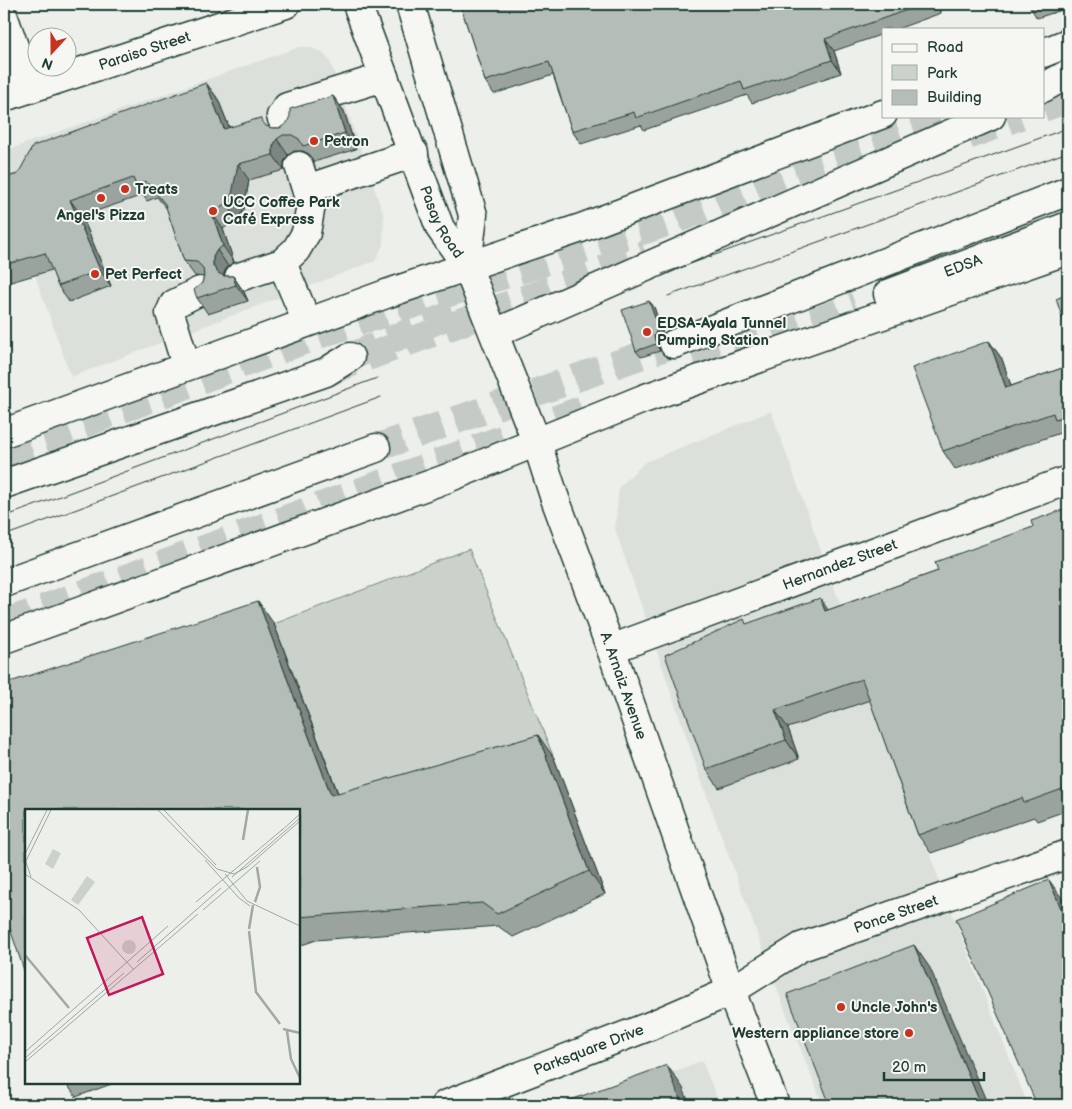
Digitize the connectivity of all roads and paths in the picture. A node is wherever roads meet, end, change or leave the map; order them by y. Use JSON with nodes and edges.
{"nodes":[{"id":1,"x":286,"y":4,"type":"edge"},
{"id":2,"x":357,"y":4,"type":"edge"},
{"id":3,"x":410,"y":4,"type":"edge"},
{"id":4,"x":4,"y":18,"type":"edge"},
{"id":5,"x":1068,"y":43,"type":"edge"},
{"id":6,"x":1044,"y":53,"type":"edge"},
{"id":7,"x":1068,"y":74,"type":"edge"},
{"id":8,"x":384,"y":77,"type":"junction"},
{"id":9,"x":1044,"y":87,"type":"edge"},
{"id":10,"x":30,"y":89,"type":"junction"},
{"id":11,"x":4,"y":97,"type":"edge"},
{"id":12,"x":882,"y":114,"type":"edge"},
{"id":13,"x":986,"y":118,"type":"tunnel mouth"},
{"id":14,"x":286,"y":129,"type":"edge"},
{"id":15,"x":414,"y":153,"type":"junction"},
{"id":16,"x":1068,"y":190,"type":"edge"},
{"id":17,"x":1068,"y":226,"type":"edge"},
{"id":18,"x":1068,"y":250,"type":"edge"},
{"id":19,"x":282,"y":263,"type":"junction"},
{"id":20,"x":468,"y":266,"type":"junction"},
{"id":21,"x":239,"y":277,"type":"dead end"},
{"id":22,"x":200,"y":291,"type":"edge"},
{"id":23,"x":856,"y":306,"type":"tunnel mouth"},
{"id":24,"x":307,"y":322,"type":"junction"},
{"id":25,"x":495,"y":333,"type":"junction"},
{"id":26,"x":674,"y":344,"type":"tunnel mouth"},
{"id":27,"x":350,"y":357,"type":"tunnel mouth"},
{"id":28,"x":186,"y":365,"type":"junction"},
{"id":29,"x":4,"y":433,"type":"edge"},
{"id":30,"x":537,"y":443,"type":"junction"},
{"id":31,"x":376,"y":448,"type":"tunnel mouth"},
{"id":32,"x":1068,"y":480,"type":"edge"},
{"id":33,"x":4,"y":484,"type":"edge"},
{"id":34,"x":4,"y":582,"type":"edge"},
{"id":35,"x":4,"y":639,"type":"edge"},
{"id":36,"x":611,"y":649,"type":"junction"},
{"id":37,"x":1068,"y":854,"type":"edge"},
{"id":38,"x":731,"y":991,"type":"junction"},
{"id":39,"x":445,"y":1105,"type":"edge"},
{"id":40,"x":775,"y":1105,"type":"edge"}],
"edges":[{"from":1,"to":10,"type":"main road","name":"Paraiso Street"},
{"from":2,"to":8,"type":"main road","name":"Pasay Road"},
{"from":3,"to":20,"type":"main road","name":"Pasay Road"},
{"from":4,"to":10,"type":"main road"},
{"from":5,"to":6,"type":"main road"},
{"from":7,"to":9,"type":"main road"},
{"from":8,"to":14,"type":"main road"},
{"from":8,"to":15,"type":"main road","name":"Pasay Road"},
{"from":10,"to":11,"type":"main road","name":"Paraiso Street"},
{"from":12,"to":20,"type":"main road"},
{"from":13,"to":25,"type":"main road"},
{"from":15,"to":19,"type":"main road"},
{"from":15,"to":20,"type":"main road","name":"Pasay Road"},
{"from":16,"to":26,"type":"main road"},
{"from":17,"to":23,"type":"main road","name":"EDSA"},
{"from":18,"to":30,"type":"main road"},
{"from":19,"to":21,"type":"main road"},
{"from":19,"to":24,"type":"main road"},
{"from":20,"to":24,"type":"main road"},
{"from":20,"to":25,"type":"main road","name":"A. Arnaiz Avenue"},
{"from":22,"to":28,"type":"main road"},
{"from":24,"to":28,"type":"main road"},
{"from":25,"to":30,"type":"main road","name":"A. Arnaiz Avenue"},
{"from":27,"to":33,"type":"main road"},
{"from":28,"to":29,"type":"main road"},
{"from":30,"to":35,"type":"main road"},
{"from":30,"to":36,"type":"main road","name":"A. Arnaiz Avenue"},
{"from":31,"to":34,"type":"main road"},
{"from":32,"to":36,"type":"main road","name":"Hernandez Street"},
{"from":36,"to":38,"type":"main road","name":"A. Arnaiz Avenue"},
{"from":37,"to":38,"type":"main road","name":"Ponce Street"},
{"from":38,"to":39,"type":"main road","name":"Parksquare Drive"},
{"from":38,"to":40,"type":"main road","name":"A. Arnaiz Avenue"}]}
